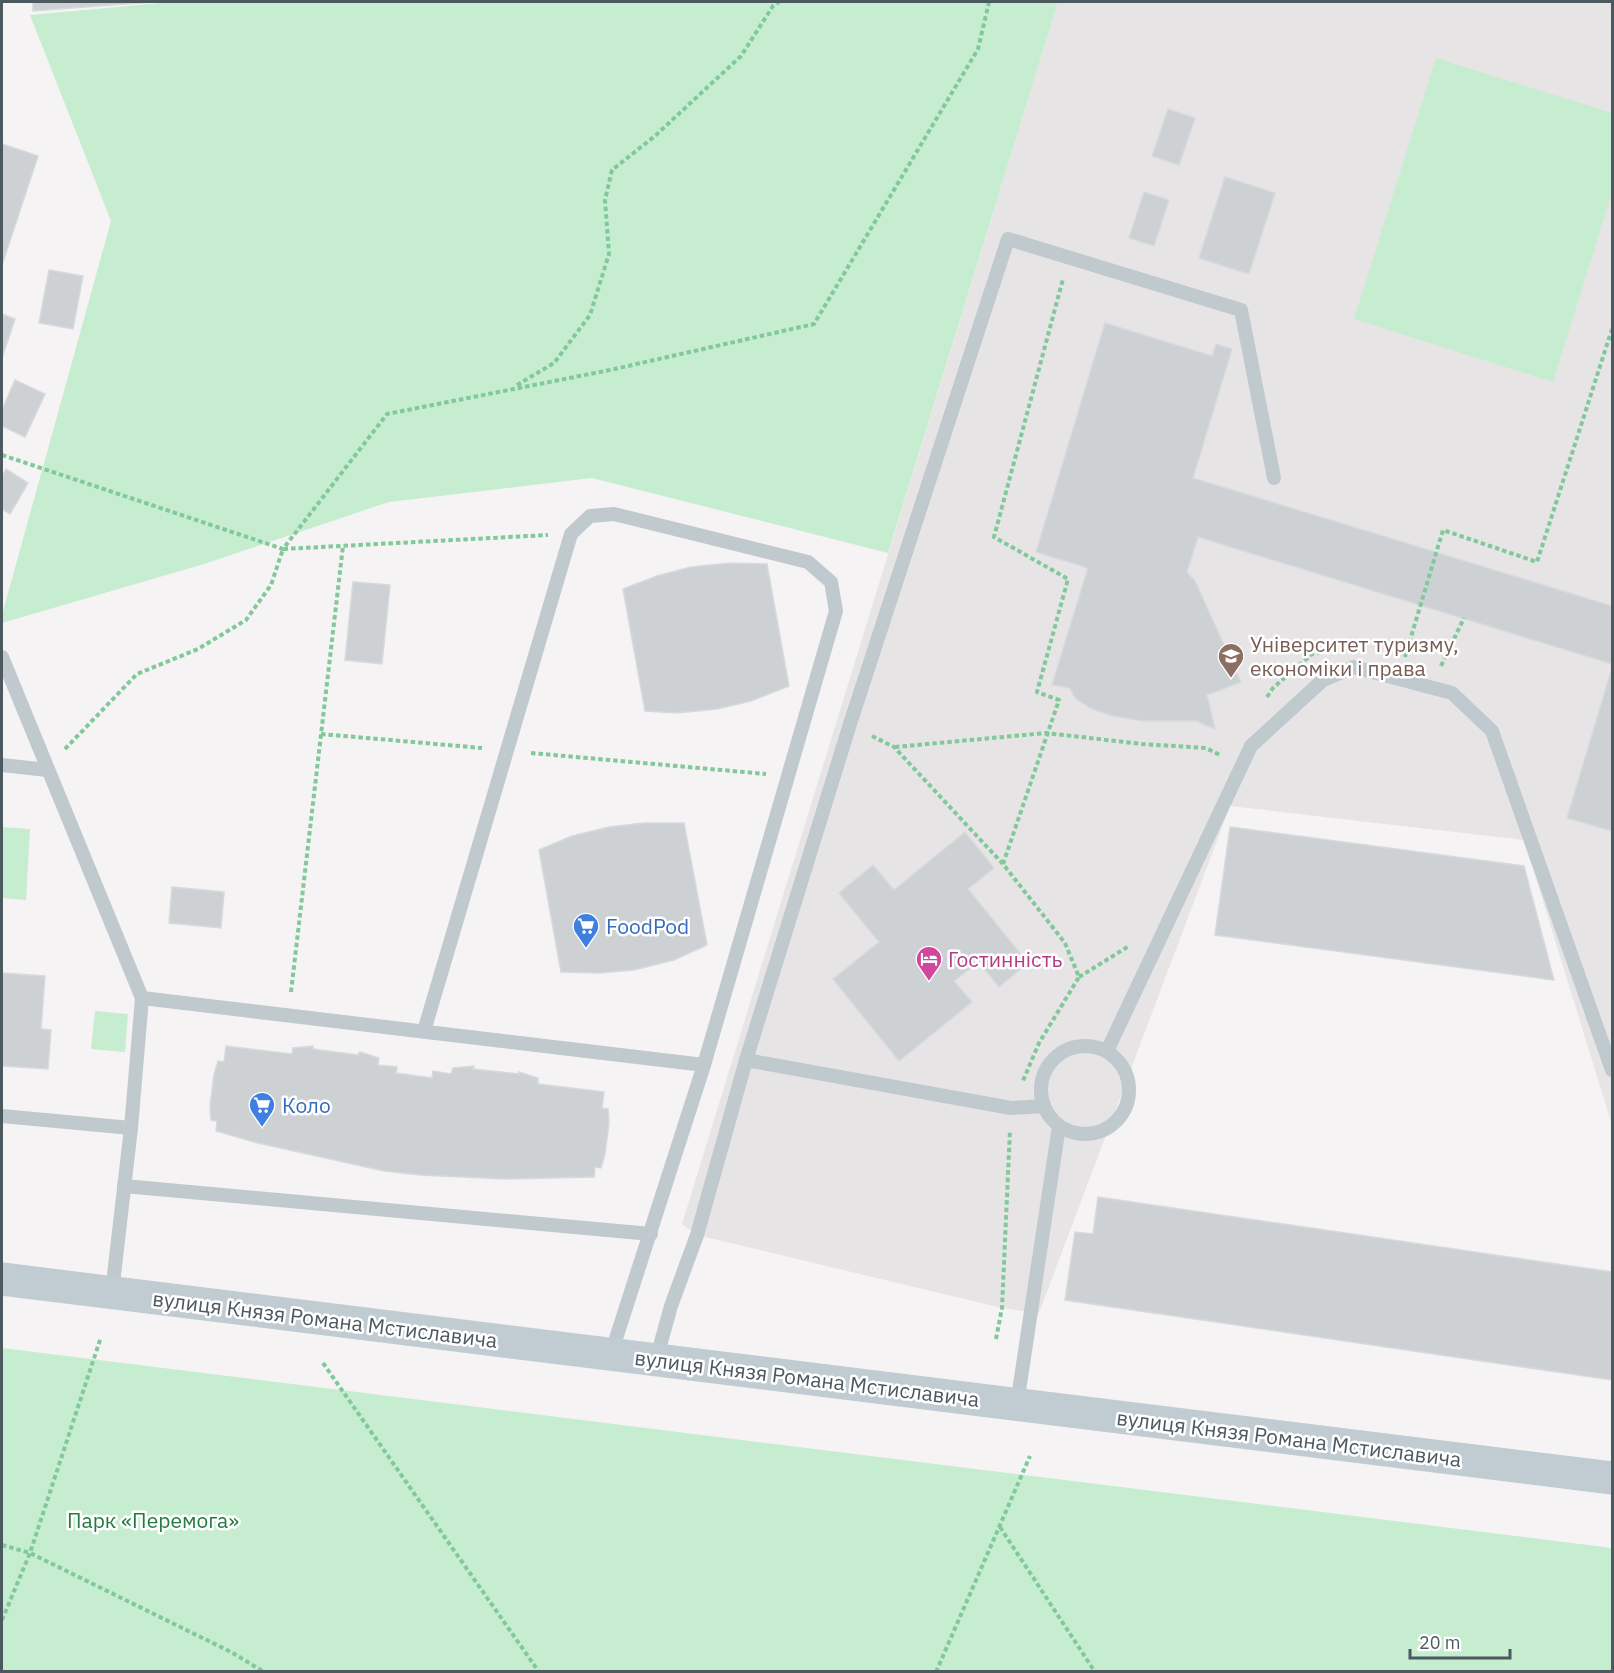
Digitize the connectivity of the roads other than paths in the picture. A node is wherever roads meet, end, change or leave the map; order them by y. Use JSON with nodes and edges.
{"nodes":[{"id":1,"x":1275,"y":478,"type":"dead end"},
{"id":2,"x":2,"y":657,"type":"edge"},
{"id":3,"x":2,"y":765,"type":"edge"},
{"id":4,"x":47,"y":770,"type":"junction"},
{"id":5,"x":142,"y":998,"type":"junction"},
{"id":6,"x":424,"y":1032,"type":"junction"},
{"id":7,"x":1107,"y":1051,"type":"junction"},
{"id":8,"x":746,"y":1060,"type":"junction"},
{"id":9,"x":704,"y":1065,"type":"junction"},
{"id":10,"x":1612,"y":1070,"type":"edge"},
{"id":11,"x":1044,"y":1106,"type":"junction"},
{"id":12,"x":2,"y":1116,"type":"edge"},
{"id":13,"x":1059,"y":1126,"type":"junction"},
{"id":14,"x":131,"y":1128,"type":"junction"},
{"id":15,"x":124,"y":1186,"type":"junction"},
{"id":16,"x":651,"y":1234,"type":"junction"},
{"id":17,"x":2,"y":1279,"type":"edge"},
{"id":18,"x":112,"y":1292,"type":"junction"},
{"id":19,"x":611,"y":1354,"type":"junction"},
{"id":20,"x":656,"y":1360,"type":"junction"},
{"id":21,"x":1017,"y":1404,"type":"junction"},
{"id":22,"x":1612,"y":1478,"type":"edge"}],
"edges":[{"from":1,"to":8,"type":"lane"},
{"from":2,"to":4,"type":"lane"},
{"from":3,"to":4,"type":"lane"},
{"from":4,"to":5,"type":"lane"},
{"from":5,"to":6,"type":"lane"},
{"from":5,"to":14,"type":"lane"},
{"from":6,"to":9,"type":"lane"},
{"from":6,"to":9,"type":"lane"},
{"from":7,"to":10,"type":"lane"},
{"from":7,"to":11,"type":"lane"},
{"from":7,"to":13,"type":"lane"},
{"from":8,"to":11,"type":"lane"},
{"from":8,"to":20,"type":"lane"},
{"from":9,"to":16,"type":"lane"},
{"from":11,"to":13,"type":"lane"},
{"from":12,"to":14,"type":"lane"},
{"from":13,"to":21,"type":"lane"},
{"from":14,"to":15,"type":"lane"},
{"from":15,"to":16,"type":"lane"},
{"from":15,"to":18,"type":"lane"},
{"from":16,"to":19,"type":"lane"},
{"from":17,"to":18,"type":"street","name":"вулиця Князя Романа Мстиславича"},
{"from":18,"to":19,"type":"street","name":"вулиця Князя Романа Мстиславича"},
{"from":19,"to":20,"type":"street","name":"вулиця Князя Романа Мстиславича"},
{"from":20,"to":21,"type":"street","name":"вулиця Князя Романа Мстиславича"},
{"from":21,"to":22,"type":"street","name":"вулиця Князя Романа Мстиславича"}]}
